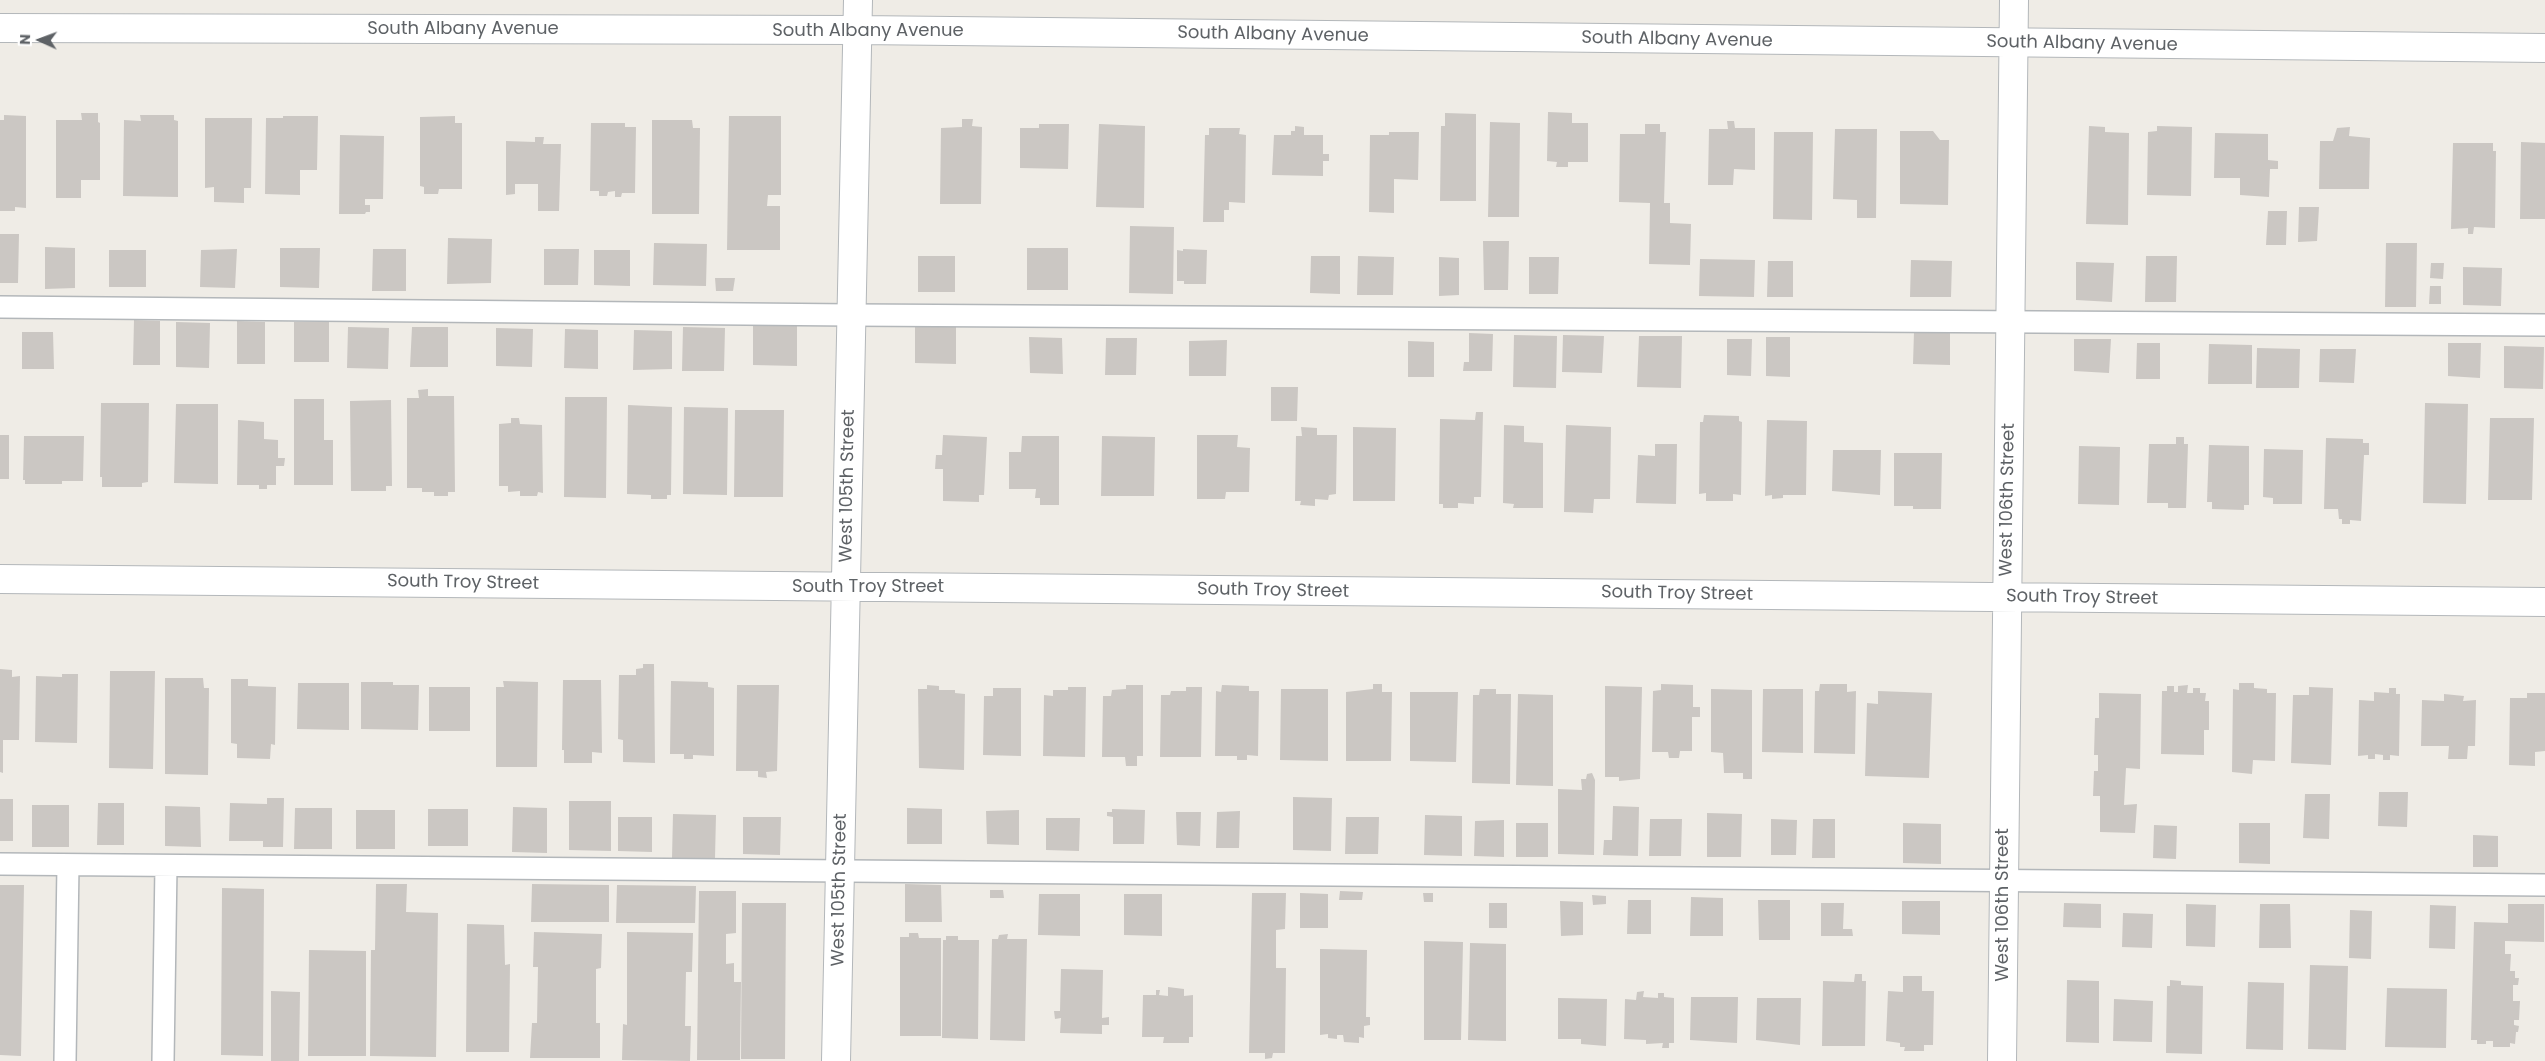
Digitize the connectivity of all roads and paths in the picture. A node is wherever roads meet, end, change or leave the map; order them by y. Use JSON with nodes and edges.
{"nodes":[{"id":1,"x":858,"y":0,"type":"edge"},
{"id":2,"x":2014,"y":0,"type":"edge"},
{"id":3,"x":0,"y":28,"type":"edge"},
{"id":4,"x":858,"y":30,"type":"junction"},
{"id":5,"x":2014,"y":44,"type":"junction"},
{"id":6,"x":2545,"y":48,"type":"edge"},
{"id":7,"x":0,"y":307,"type":"edge"},
{"id":8,"x":852,"y":315,"type":"junction"},
{"id":9,"x":2010,"y":321,"type":"junction"},
{"id":10,"x":2545,"y":326,"type":"edge"},
{"id":11,"x":0,"y":579,"type":"edge"},
{"id":12,"x":846,"y":587,"type":"junction"},
{"id":13,"x":2006,"y":598,"type":"junction"},
{"id":14,"x":2545,"y":602,"type":"edge"},
{"id":15,"x":0,"y":864,"type":"edge"},
{"id":16,"x":68,"y":865,"type":"junction"},
{"id":17,"x":166,"y":866,"type":"junction"},
{"id":18,"x":840,"y":872,"type":"junction"},
{"id":19,"x":2003,"y":880,"type":"junction"},
{"id":20,"x":2545,"y":885,"type":"edge"},
{"id":21,"x":65,"y":1061,"type":"edge"},
{"id":22,"x":163,"y":1061,"type":"edge"},
{"id":23,"x":836,"y":1061,"type":"edge"},
{"id":24,"x":2002,"y":1061,"type":"edge"}],
"edges":[{"from":1,"to":4,"type":"street","name":"West 105th Street"},
{"from":2,"to":5,"type":"street","name":"West 106th Street"},
{"from":3,"to":4,"type":"street","name":"South Albany Avenue"},
{"from":4,"to":5,"type":"street","name":"South Albany Avenue"},
{"from":4,"to":8,"type":"street","name":"West 105th Street"},
{"from":5,"to":6,"type":"street","name":"South Albany Avenue"},
{"from":5,"to":9,"type":"street","name":"West 106th Street"},
{"from":7,"to":8,"type":"lane"},
{"from":8,"to":9,"type":"lane"},
{"from":8,"to":12,"type":"street","name":"West 105th Street"},
{"from":9,"to":10,"type":"lane"},
{"from":9,"to":13,"type":"street","name":"West 106th Street"},
{"from":11,"to":12,"type":"street","name":"South Troy Street"},
{"from":12,"to":13,"type":"street","name":"South Troy Street"},
{"from":12,"to":18,"type":"street","name":"West 105th Street"},
{"from":13,"to":14,"type":"street","name":"South Troy Street"},
{"from":13,"to":19,"type":"street","name":"West 106th Street"},
{"from":15,"to":16,"type":"lane"},
{"from":16,"to":17,"type":"lane"},
{"from":16,"to":21,"type":"lane"},
{"from":17,"to":18,"type":"lane"},
{"from":17,"to":22,"type":"lane"},
{"from":18,"to":19,"type":"lane"},
{"from":18,"to":23,"type":"street","name":"West 105th Street"},
{"from":19,"to":20,"type":"lane"},
{"from":19,"to":24,"type":"street","name":"West 106th Street"}]}
